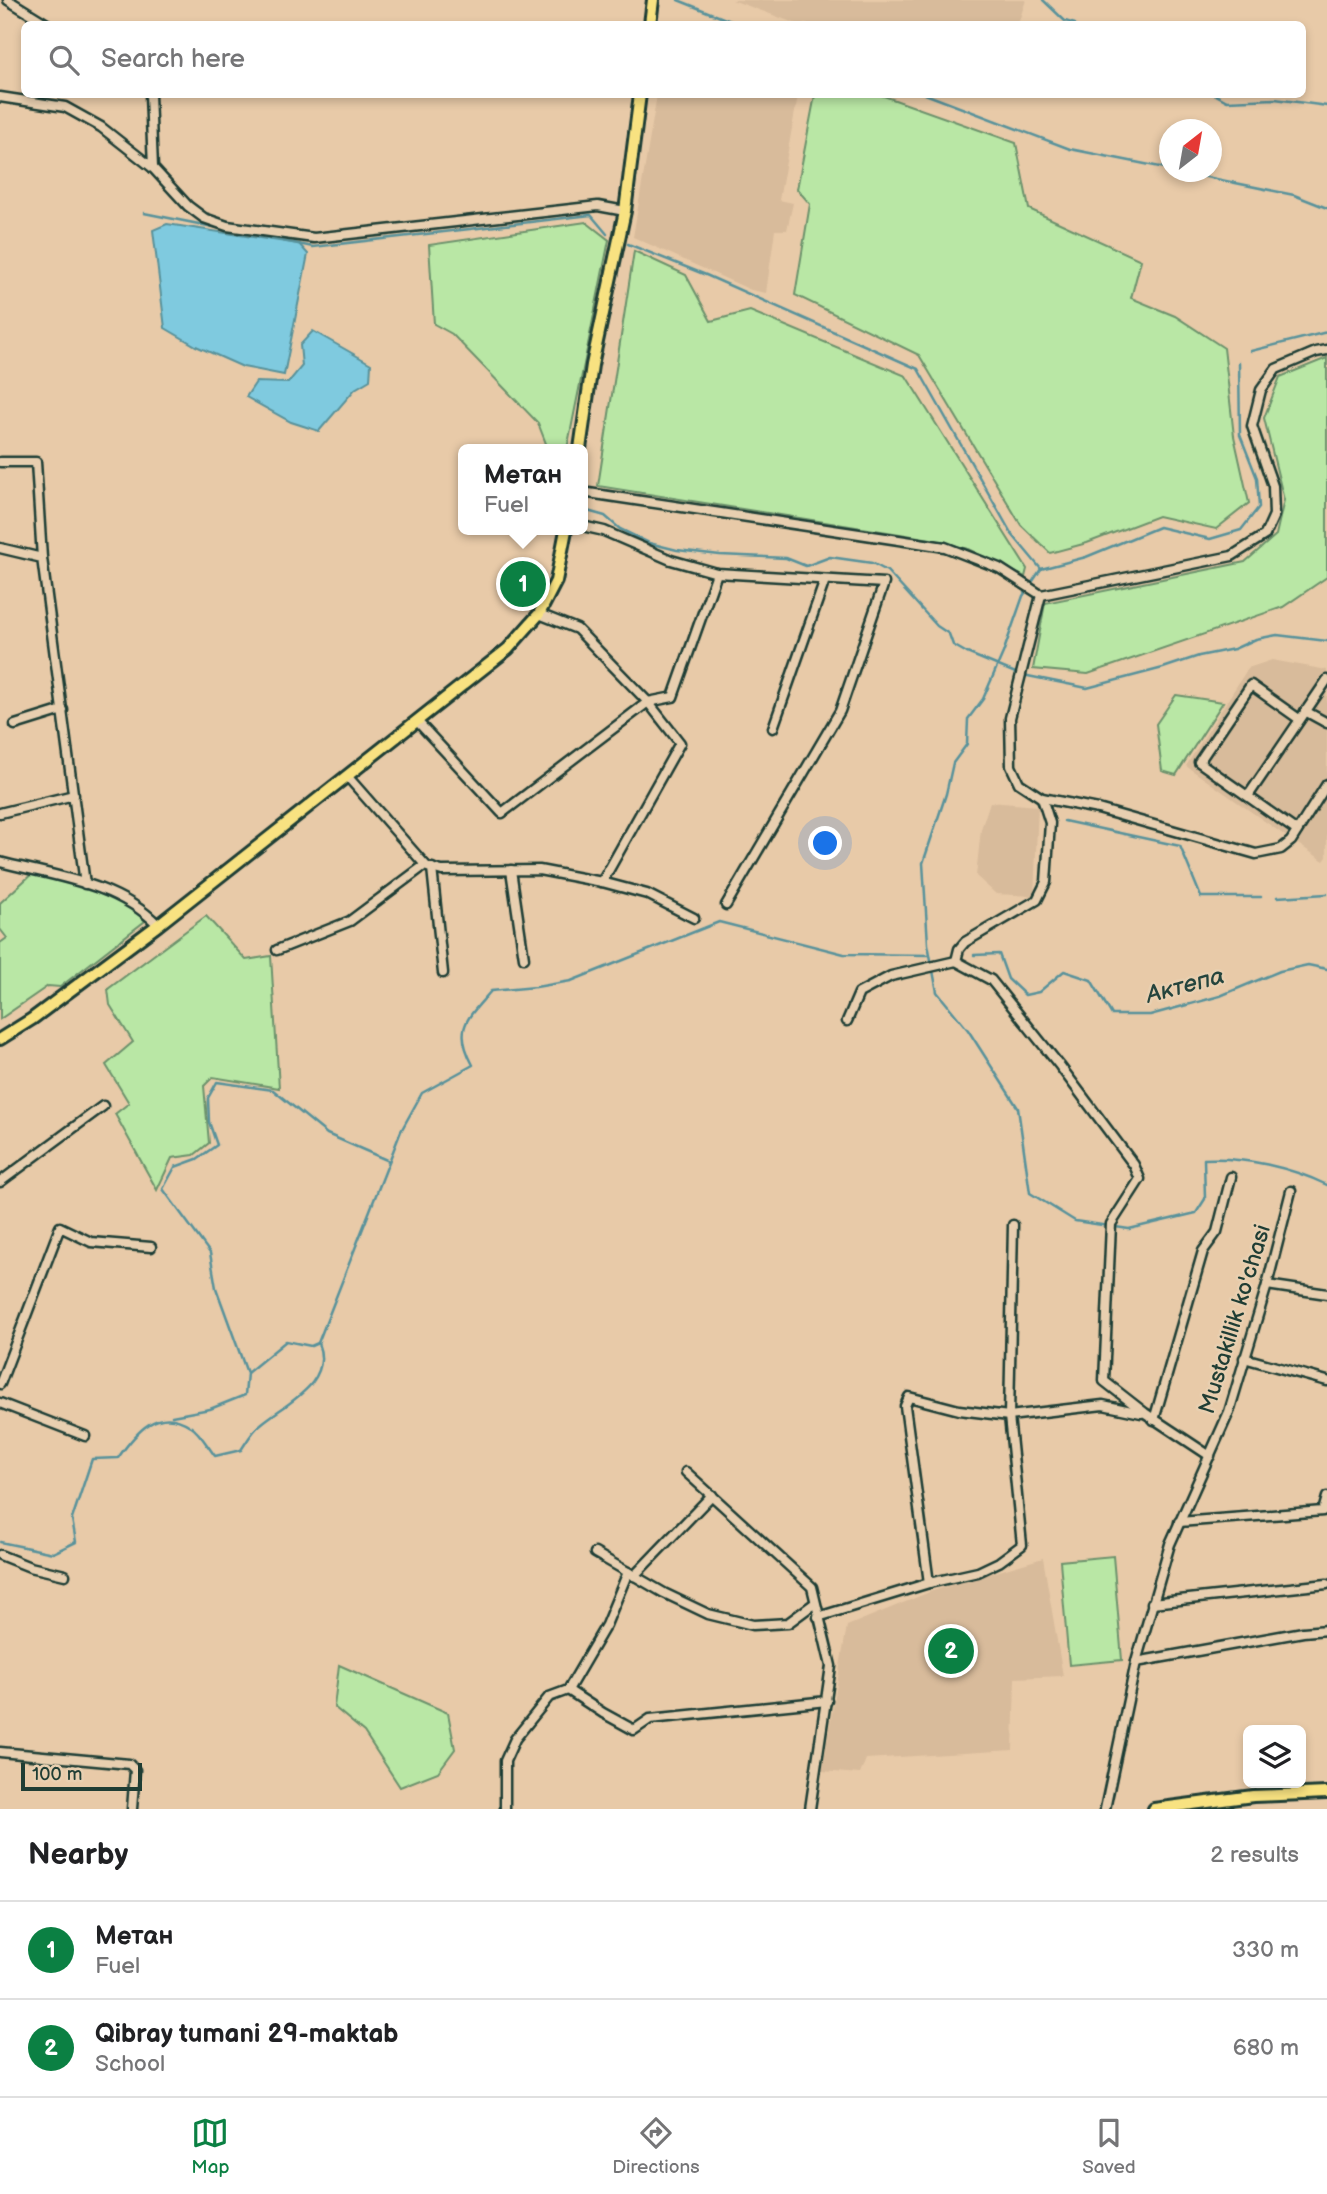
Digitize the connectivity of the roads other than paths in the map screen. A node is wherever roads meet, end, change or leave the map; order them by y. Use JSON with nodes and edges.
{"nodes":[{"id":1,"x":8,"y":0,"type":"edge"},
{"id":2,"x":653,"y":3,"type":"edge"},
{"id":3,"x":42,"y":21,"type":"edge"},
{"id":4,"x":650,"y":21,"type":"edge"},
{"id":5,"x":0,"y":97,"type":"edge"},
{"id":6,"x":150,"y":98,"type":"edge"},
{"id":7,"x":639,"y":98,"type":"edge"},
{"id":8,"x":153,"y":168,"type":"junction"},
{"id":9,"x":625,"y":211,"type":"junction"},
{"id":10,"x":1327,"y":350,"type":"edge"},
{"id":11,"x":581,"y":444,"type":"edge"},
{"id":12,"x":0,"y":462,"type":"edge"},
{"id":13,"x":588,"y":493,"type":"edge"},
{"id":14,"x":588,"y":527,"type":"edge"},
{"id":15,"x":565,"y":535,"type":"edge"},
{"id":16,"x":0,"y":548,"type":"edge"},
{"id":17,"x":42,"y":558,"type":"junction"},
{"id":18,"x":717,"y":572,"type":"junction"},
{"id":19,"x":825,"y":580,"type":"junction"},
{"id":20,"x":1041,"y":595,"type":"junction"},
{"id":21,"x":538,"y":614,"type":"junction"},
{"id":22,"x":1327,"y":680,"type":"edge"},
{"id":23,"x":648,"y":702,"type":"junction"},
{"id":24,"x":63,"y":710,"type":"junction"},
{"id":25,"x":1305,"y":711,"type":"junction"},
{"id":26,"x":1299,"y":719,"type":"junction"},
{"id":27,"x":417,"y":721,"type":"junction"},
{"id":28,"x":1327,"y":723,"type":"edge"},
{"id":29,"x":15,"y":725,"type":"dead end"},
{"id":30,"x":772,"y":728,"type":"dead end"},
{"id":31,"x":347,"y":776,"type":"junction"},
{"id":32,"x":1327,"y":784,"type":"edge"},
{"id":33,"x":74,"y":795,"type":"junction"},
{"id":34,"x":1248,"y":796,"type":"junction"},
{"id":35,"x":1042,"y":798,"type":"junction"},
{"id":36,"x":0,"y":813,"type":"edge"},
{"id":37,"x":1297,"y":831,"type":"junction"},
{"id":38,"x":0,"y":862,"type":"edge"},
{"id":39,"x":428,"y":867,"type":"junction"},
{"id":40,"x":511,"y":870,"type":"junction"},
{"id":41,"x":602,"y":882,"type":"junction"},
{"id":42,"x":85,"y":884,"type":"junction"},
{"id":43,"x":726,"y":905,"type":"dead end"},
{"id":44,"x":694,"y":918,"type":"dead end"},
{"id":45,"x":158,"y":925,"type":"junction"},
{"id":46,"x":277,"y":950,"type":"dead end"},
{"id":47,"x":524,"y":958,"type":"dead end"},
{"id":48,"x":957,"y":961,"type":"junction"},
{"id":49,"x":443,"y":973,"type":"dead end"},
{"id":50,"x":847,"y":1021,"type":"dead end"},
{"id":51,"x":0,"y":1039,"type":"edge"},
{"id":52,"x":103,"y":1106,"type":"dead end"},
{"id":53,"x":1231,"y":1177,"type":"dead end"},
{"id":54,"x":0,"y":1182,"type":"edge"},
{"id":55,"x":1292,"y":1191,"type":"dead end"},
{"id":56,"x":1013,"y":1224,"type":"dead end"},
{"id":57,"x":151,"y":1247,"type":"dead end"},
{"id":58,"x":1267,"y":1285,"type":"junction"},
{"id":59,"x":1327,"y":1294,"type":"edge"},
{"id":60,"x":1244,"y":1358,"type":"junction"},
{"id":61,"x":1327,"y":1381,"type":"edge"},
{"id":62,"x":0,"y":1384,"type":"edge"},
{"id":63,"x":0,"y":1403,"type":"edge"},
{"id":64,"x":1145,"y":1413,"type":"junction"},
{"id":65,"x":1009,"y":1416,"type":"junction"},
{"id":66,"x":1154,"y":1420,"type":"junction"},
{"id":67,"x":85,"y":1436,"type":"dead end"},
{"id":68,"x":1210,"y":1457,"type":"junction"},
{"id":69,"x":686,"y":1472,"type":"dead end"},
{"id":70,"x":712,"y":1495,"type":"junction"},
{"id":71,"x":1327,"y":1497,"type":"edge"},
{"id":72,"x":1179,"y":1522,"type":"junction"},
{"id":73,"x":595,"y":1553,"type":"dead end"},
{"id":74,"x":0,"y":1555,"type":"edge"},
{"id":75,"x":631,"y":1574,"type":"junction"},
{"id":76,"x":65,"y":1575,"type":"dead end"},
{"id":77,"x":929,"y":1583,"type":"junction"},
{"id":78,"x":1327,"y":1584,"type":"edge"},
{"id":79,"x":815,"y":1603,"type":"junction"},
{"id":80,"x":1153,"y":1603,"type":"junction"},
{"id":81,"x":818,"y":1617,"type":"junction"},
{"id":82,"x":1327,"y":1630,"type":"edge"},
{"id":83,"x":1136,"y":1662,"type":"junction"},
{"id":84,"x":568,"y":1690,"type":"junction"},
{"id":85,"x":827,"y":1701,"type":"junction"},
{"id":86,"x":0,"y":1752,"type":"edge"},
{"id":87,"x":1327,"y":1793,"type":"edge"},
{"id":88,"x":132,"y":1809,"type":"edge"},
{"id":89,"x":505,"y":1809,"type":"edge"},
{"id":90,"x":810,"y":1809,"type":"edge"},
{"id":91,"x":1105,"y":1809,"type":"edge"},
{"id":92,"x":1154,"y":1809,"type":"edge"}],
"edges":[{"from":1,"to":3,"type":"street"},
{"from":2,"to":4,"type":"main road"},
{"from":5,"to":8,"type":"street"},
{"from":6,"to":8,"type":"street"},
{"from":7,"to":9,"type":"main road"},
{"from":8,"to":9,"type":"street"},
{"from":9,"to":11,"type":"main road"},
{"from":10,"to":20,"type":"street"},
{"from":12,"to":17,"type":"street"},
{"from":13,"to":20,"type":"street"},
{"from":14,"to":18,"type":"street"},
{"from":15,"to":21,"type":"main road"},
{"from":16,"to":17,"type":"street"},
{"from":17,"to":24,"type":"street"},
{"from":18,"to":19,"type":"street"},
{"from":18,"to":23,"type":"street"},
{"from":19,"to":30,"type":"street"},
{"from":19,"to":43,"type":"street"},
{"from":20,"to":35,"type":"street"},
{"from":21,"to":23,"type":"street"},
{"from":21,"to":27,"type":"main road"},
{"from":22,"to":25,"type":"street"},
{"from":23,"to":27,"type":"street"},
{"from":23,"to":41,"type":"street"},
{"from":24,"to":29,"type":"street"},
{"from":24,"to":33,"type":"street"},
{"from":25,"to":26,"type":"street"},
{"from":25,"to":28,"type":"street"},
{"from":26,"to":34,"type":"street"},
{"from":26,"to":34,"type":"street"},
{"from":27,"to":31,"type":"main road"},
{"from":31,"to":39,"type":"street"},
{"from":31,"to":45,"type":"main road"},
{"from":32,"to":37,"type":"street"},
{"from":33,"to":36,"type":"street"},
{"from":33,"to":42,"type":"street"},
{"from":34,"to":37,"type":"street"},
{"from":35,"to":37,"type":"street"},
{"from":35,"to":48,"type":"street"},
{"from":38,"to":42,"type":"street"},
{"from":39,"to":40,"type":"street"},
{"from":39,"to":46,"type":"street"},
{"from":39,"to":49,"type":"street"},
{"from":40,"to":41,"type":"street"},
{"from":40,"to":47,"type":"street"},
{"from":41,"to":44,"type":"street"},
{"from":42,"to":45,"type":"street"},
{"from":45,"to":51,"type":"main road"},
{"from":48,"to":50,"type":"street"},
{"from":48,"to":64,"type":"street","name":"Mustakillik ko'chasi"},
{"from":52,"to":54,"type":"street"},
{"from":53,"to":66,"type":"street"},
{"from":55,"to":58,"type":"street","name":"Mustakillik ko'chasi"},
{"from":56,"to":65,"type":"street"},
{"from":57,"to":62,"type":"street"},
{"from":58,"to":59,"type":"street"},
{"from":58,"to":60,"type":"street","name":"Mustakillik ko'chasi"},
{"from":60,"to":61,"type":"street"},
{"from":60,"to":68,"type":"street","name":"Mustakillik ko'chasi"},
{"from":63,"to":67,"type":"street"},
{"from":64,"to":65,"type":"street"},
{"from":64,"to":66,"type":"street","name":"Mustakillik ko'chasi"},
{"from":65,"to":77,"type":"street"},
{"from":65,"to":77,"type":"street"},
{"from":66,"to":68,"type":"street","name":"Mustakillik ko'chasi"},
{"from":68,"to":72,"type":"street","name":"Mustakillik ko'chasi"},
{"from":69,"to":70,"type":"street"},
{"from":70,"to":75,"type":"street"},
{"from":70,"to":79,"type":"street"},
{"from":71,"to":72,"type":"street"},
{"from":72,"to":80,"type":"street","name":"Mustakillik ko'chasi"},
{"from":73,"to":75,"type":"street"},
{"from":74,"to":76,"type":"street"},
{"from":75,"to":79,"type":"street"},
{"from":75,"to":84,"type":"street"},
{"from":77,"to":81,"type":"street"},
{"from":78,"to":80,"type":"street"},
{"from":79,"to":81,"type":"street"},
{"from":80,"to":83,"type":"street","name":"Mustakillik ko'chasi"},
{"from":81,"to":85,"type":"street"},
{"from":82,"to":83,"type":"street"},
{"from":83,"to":91,"type":"street","name":"Mustakillik ko'chasi"},
{"from":84,"to":85,"type":"street"},
{"from":84,"to":89,"type":"street"},
{"from":85,"to":90,"type":"street"},
{"from":86,"to":88,"type":"street"},
{"from":87,"to":92,"type":"main road"}]}
